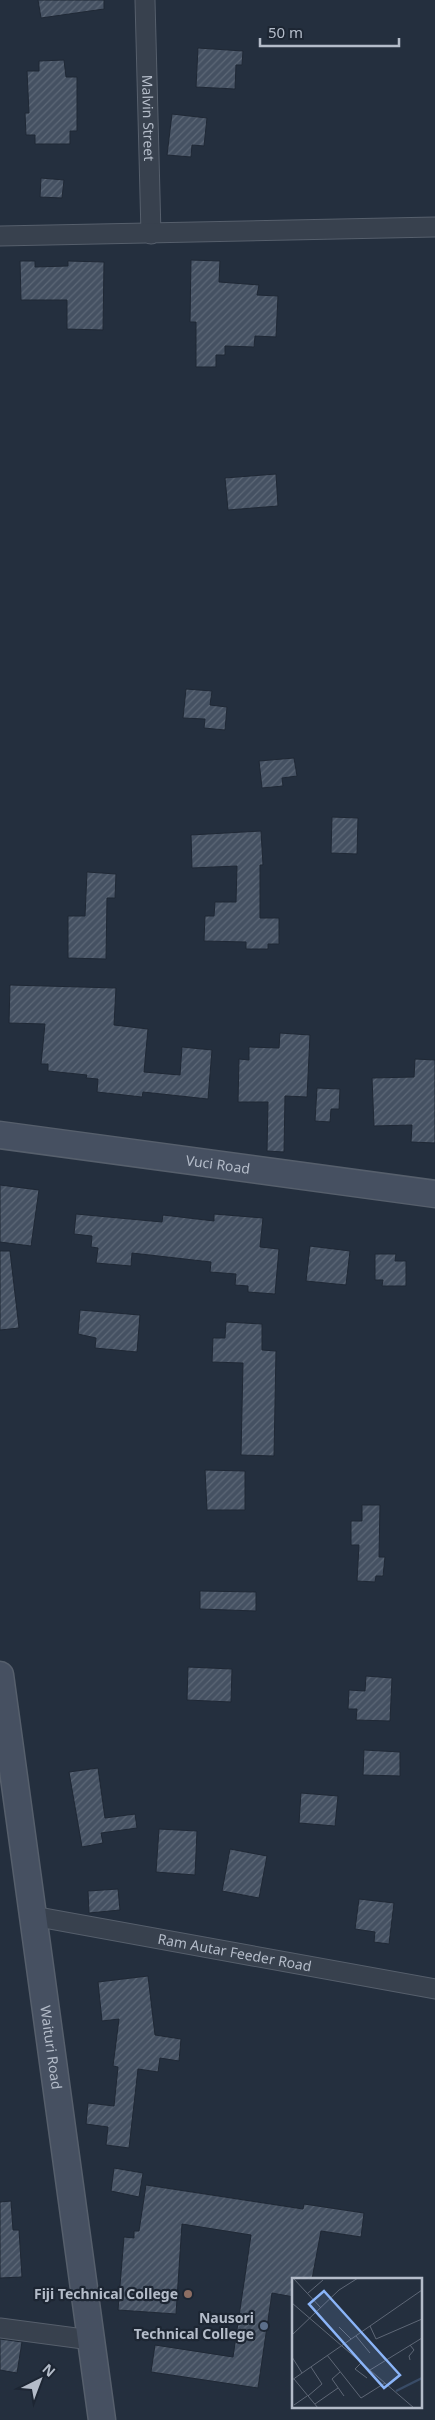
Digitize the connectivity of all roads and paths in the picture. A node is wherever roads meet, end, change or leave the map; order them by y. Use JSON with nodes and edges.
{"nodes":[{"id":1,"x":145,"y":0,"type":"edge"},
{"id":2,"x":435,"y":228,"type":"edge"},
{"id":3,"x":151,"y":234,"type":"junction"},
{"id":4,"x":0,"y":236,"type":"edge"},
{"id":5,"x":0,"y":1135,"type":"edge"},
{"id":6,"x":435,"y":1194,"type":"edge"},
{"id":7,"x":0,"y":1679,"type":"edge"},
{"id":8,"x":33,"y":1916,"type":"junction"},
{"id":9,"x":435,"y":1989,"type":"edge"},
{"id":10,"x":0,"y":2328,"type":"edge"},
{"id":11,"x":91,"y":2340,"type":"junction"},
{"id":12,"x":102,"y":2420,"type":"edge"}],
"edges":[{"from":1,"to":3,"type":"street","name":"Malvin Street"},
{"from":2,"to":3,"type":"street"},
{"from":3,"to":4,"type":"street"},
{"from":5,"to":6,"type":"main road","name":"Vuci Road"},
{"from":7,"to":8,"type":"main road","name":"Waituri Road"},
{"from":8,"to":9,"type":"street","name":"Ram Autar Feeder Road"},
{"from":8,"to":11,"type":"main road","name":"Waituri Road"},
{"from":10,"to":11,"type":"street"},
{"from":11,"to":12,"type":"main road","name":"Waituri Road"}]}
